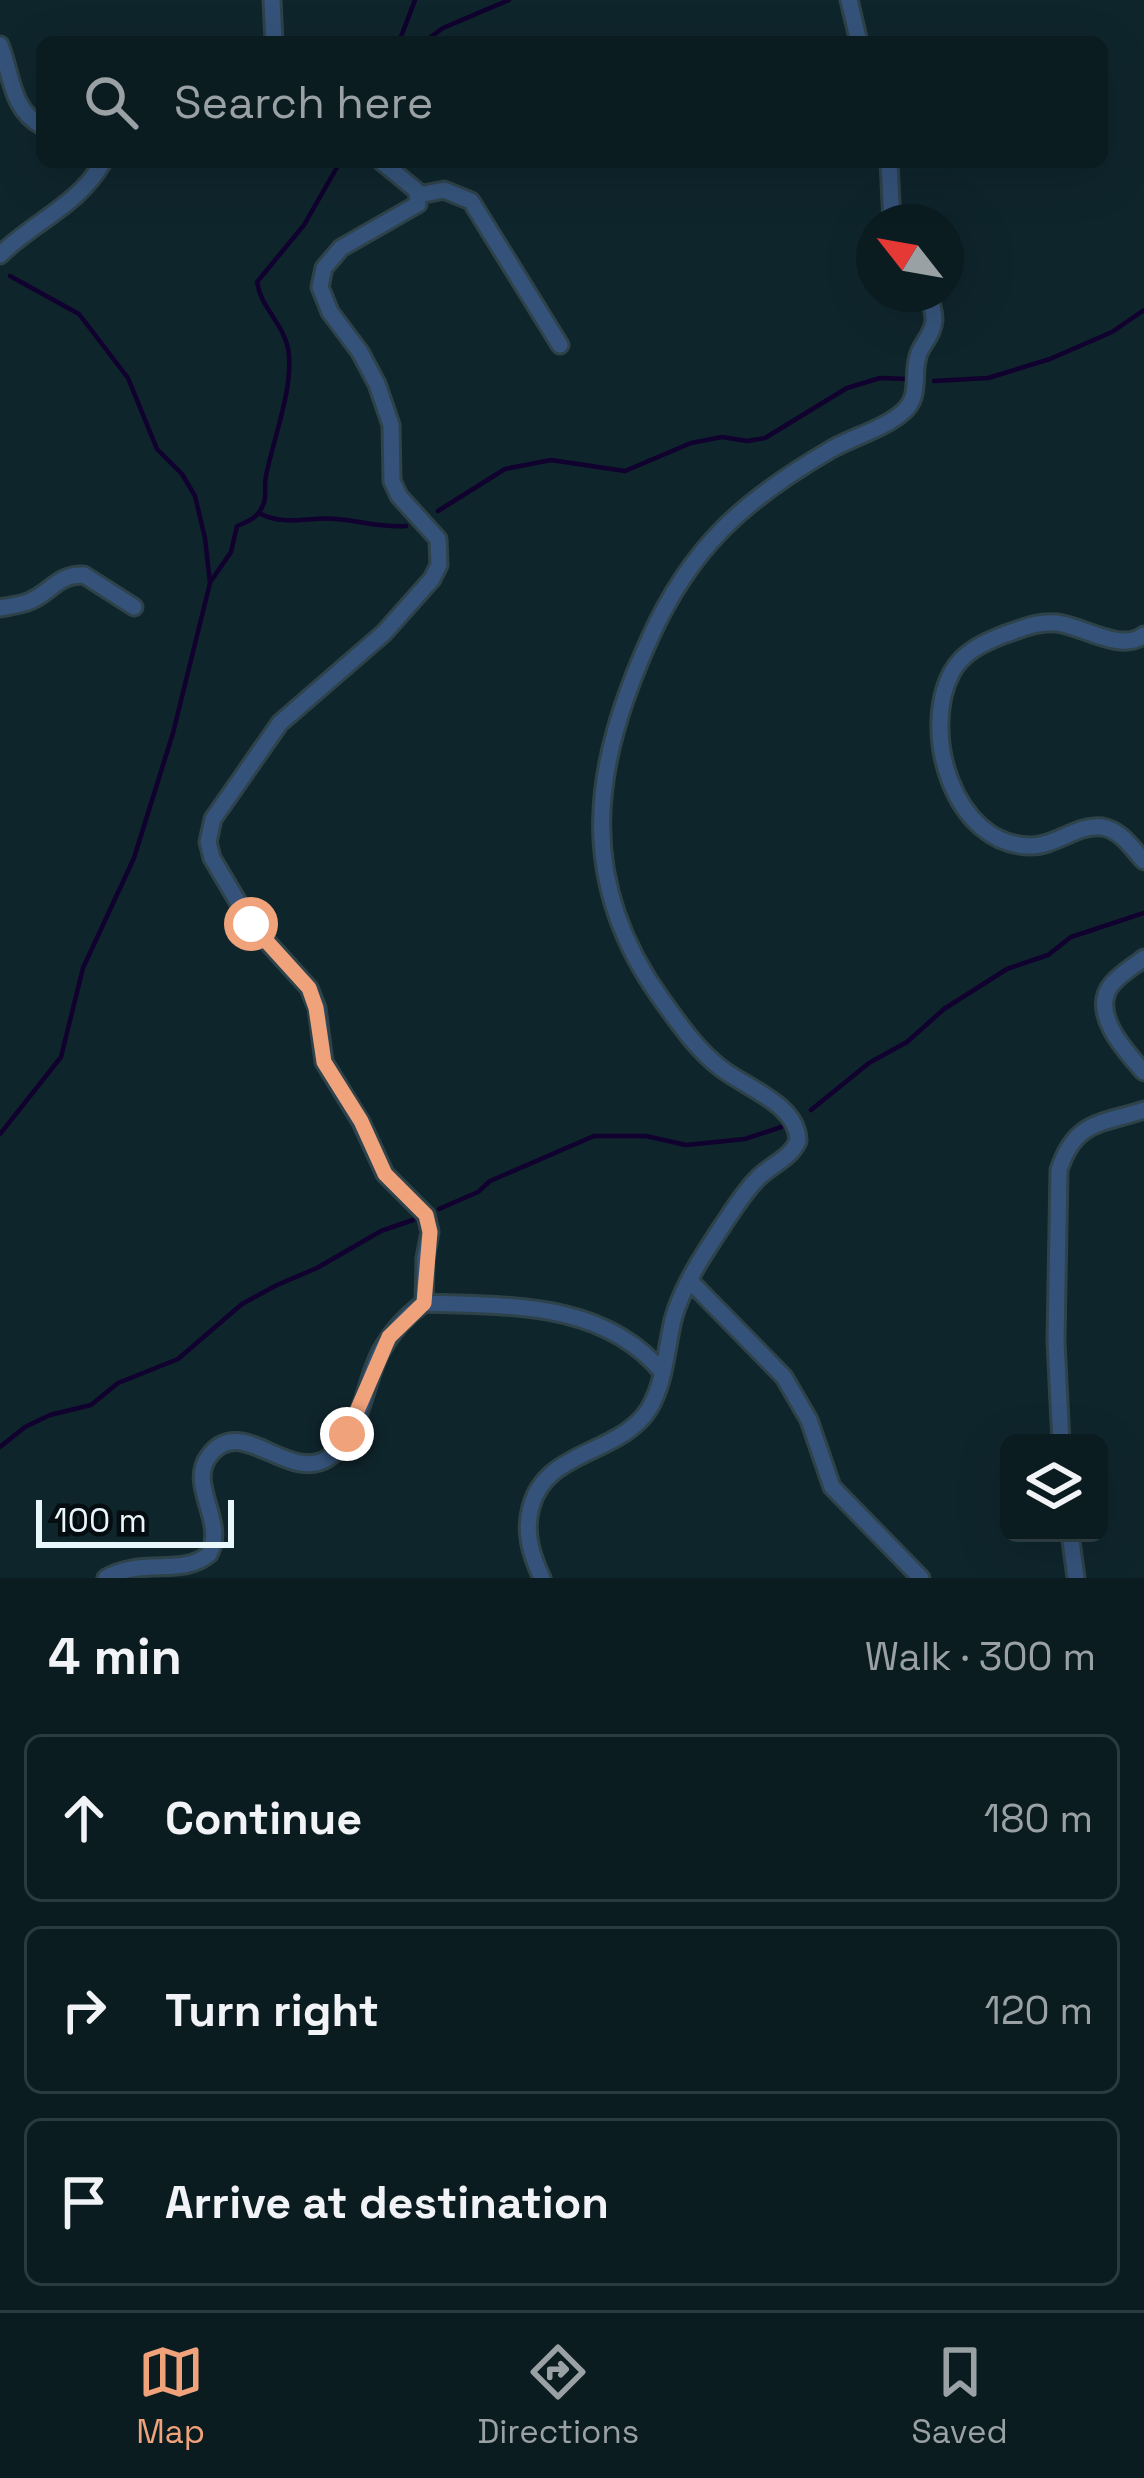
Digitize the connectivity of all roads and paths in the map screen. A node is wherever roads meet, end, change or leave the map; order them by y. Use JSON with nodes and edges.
{"nodes":[{"id":1,"x":272,"y":0,"type":"edge"},
{"id":2,"x":850,"y":0,"type":"edge"},
{"id":3,"x":274,"y":36,"type":"edge"},
{"id":4,"x":858,"y":36,"type":"edge"},
{"id":5,"x":0,"y":45,"type":"edge"},
{"id":6,"x":36,"y":122,"type":"edge"},
{"id":7,"x":98,"y":168,"type":"edge"},
{"id":8,"x":389,"y":168,"type":"edge"},
{"id":9,"x":889,"y":168,"type":"edge"},
{"id":10,"x":418,"y":195,"type":"junction"},
{"id":11,"x":891,"y":204,"type":"edge"},
{"id":12,"x":0,"y":255,"type":"edge"},
{"id":13,"x":934,"y":312,"type":"edge"},
{"id":14,"x":560,"y":345,"type":"dead end"},
{"id":15,"x":134,"y":607,"type":"dead end"},
{"id":16,"x":0,"y":608,"type":"edge"},
{"id":17,"x":1144,"y":635,"type":"edge"},
{"id":18,"x":1144,"y":861,"type":"edge"},
{"id":19,"x":1144,"y":958,"type":"edge"},
{"id":20,"x":1144,"y":1072,"type":"edge"},
{"id":21,"x":1144,"y":1110,"type":"edge"},
{"id":22,"x":690,"y":1281,"type":"junction"},
{"id":23,"x":424,"y":1303,"type":"junction"},
{"id":24,"x":663,"y":1372,"type":"junction"},
{"id":25,"x":1060,"y":1434,"type":"edge"},
{"id":26,"x":1071,"y":1542,"type":"edge"},
{"id":27,"x":106,"y":1578,"type":"edge"},
{"id":28,"x":542,"y":1578,"type":"edge"},
{"id":29,"x":921,"y":1578,"type":"edge"},
{"id":30,"x":1076,"y":1578,"type":"edge"}],
"edges":[{"from":1,"to":3,"type":"street"},
{"from":2,"to":4,"type":"street"},
{"from":5,"to":6,"type":"street"},
{"from":7,"to":12,"type":"street"},
{"from":8,"to":10,"type":"street"},
{"from":9,"to":11,"type":"street"},
{"from":10,"to":14,"type":"street"},
{"from":10,"to":23,"type":"street"},
{"from":13,"to":22,"type":"street"},
{"from":15,"to":16,"type":"street"},
{"from":17,"to":18,"type":"street"},
{"from":19,"to":20,"type":"street"},
{"from":21,"to":25,"type":"street"},
{"from":22,"to":24,"type":"street"},
{"from":22,"to":29,"type":"street"},
{"from":23,"to":24,"type":"street"},
{"from":23,"to":27,"type":"street"},
{"from":24,"to":28,"type":"street"},
{"from":26,"to":30,"type":"street"}]}
